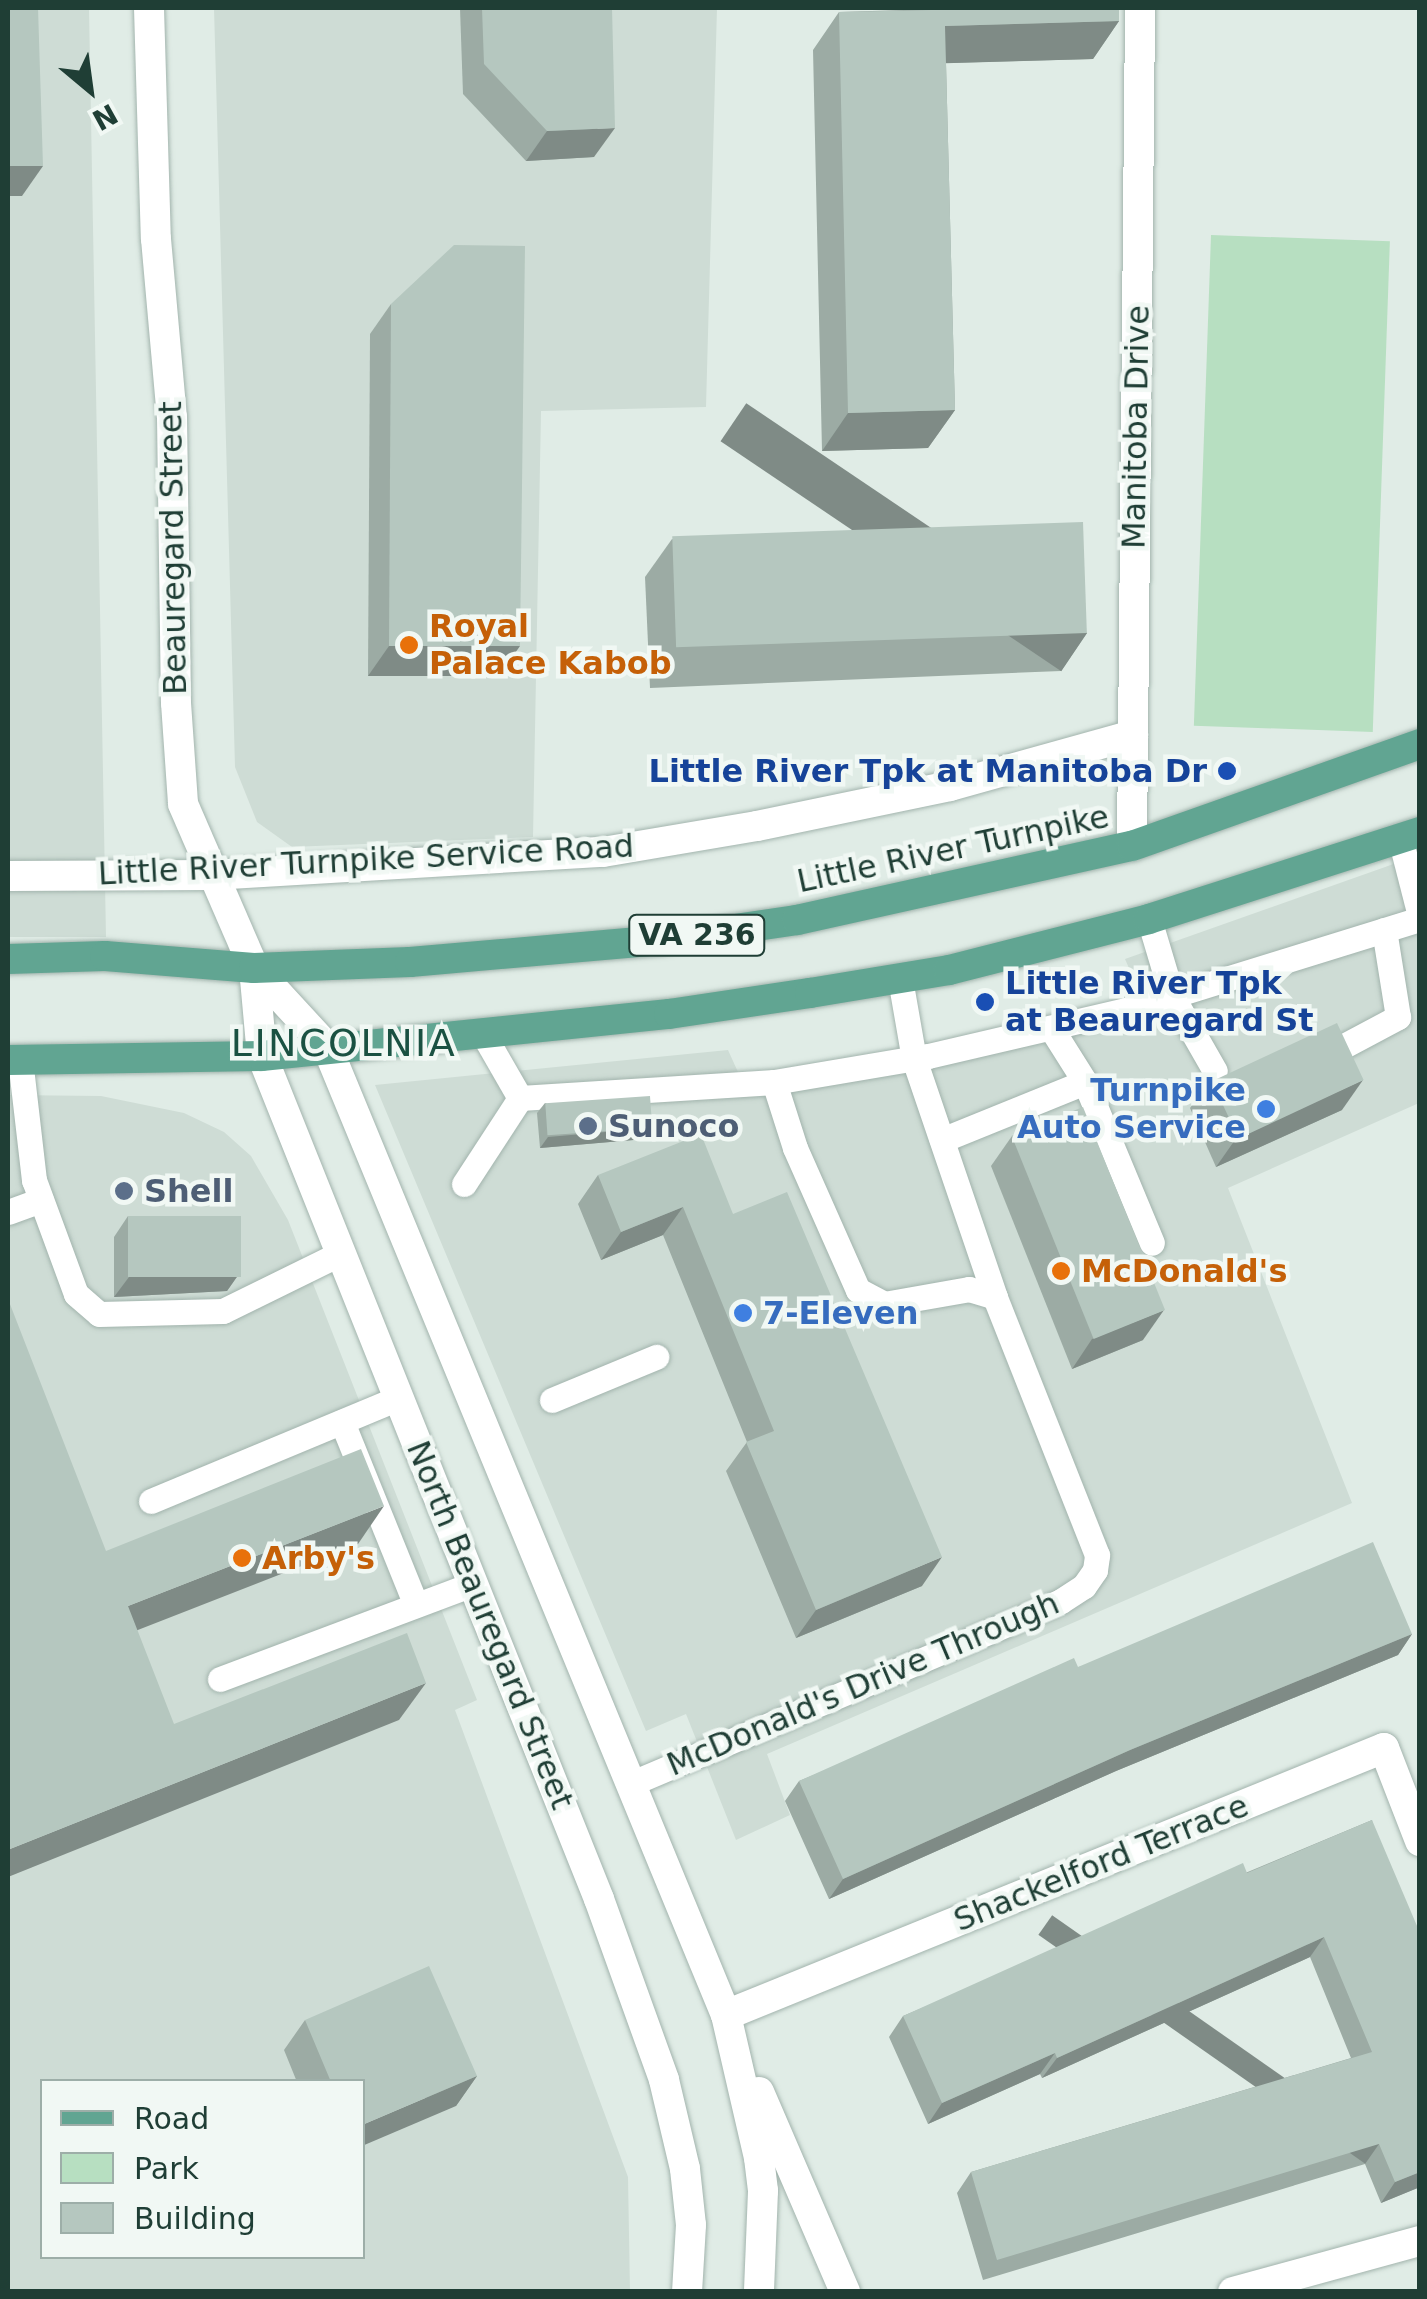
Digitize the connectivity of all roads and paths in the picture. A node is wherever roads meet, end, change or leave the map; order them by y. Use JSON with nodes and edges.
{"nodes":[{"id":1,"x":149,"y":8,"type":"edge"},
{"id":2,"x":1140,"y":8,"type":"edge"},
{"id":3,"x":1133,"y":735,"type":"junction"},
{"id":4,"x":1420,"y":744,"type":"edge"},
{"id":5,"x":1410,"y":835,"type":"edge"},
{"id":6,"x":1132,"y":846,"type":"junction"},
{"id":7,"x":212,"y":875,"type":"junction"},
{"id":8,"x":8,"y":876,"type":"edge"},
{"id":9,"x":1420,"y":918,"type":"edge"},
{"id":10,"x":1148,"y":919,"type":"junction"},
{"id":11,"x":1384,"y":930,"type":"junction"},
{"id":12,"x":8,"y":959,"type":"edge"},
{"id":13,"x":254,"y":968,"type":"junction"},
{"id":14,"x":900,"y":978,"type":"junction"},
{"id":15,"x":1172,"y":996,"type":"junction"},
{"id":16,"x":1050,"y":1028,"type":"junction"},
{"id":17,"x":482,"y":1032,"type":"junction"},
{"id":18,"x":326,"y":1046,"type":"junction"},
{"id":19,"x":1340,"y":1048,"type":"edge"},
{"id":20,"x":262,"y":1056,"type":"junction"},
{"id":21,"x":914,"y":1059,"type":"junction"},
{"id":22,"x":14,"y":1060,"type":"edge"},
{"id":23,"x":1215,"y":1071,"type":"dead end"},
{"id":24,"x":774,"y":1082,"type":"junction"},
{"id":25,"x":1085,"y":1082,"type":"junction"},
{"id":26,"x":520,"y":1098,"type":"junction"},
{"id":27,"x":942,"y":1140,"type":"junction"},
{"id":28,"x":464,"y":1184,"type":"dead end"},
{"id":29,"x":41,"y":1200,"type":"junction"},
{"id":30,"x":8,"y":1212,"type":"edge"},
{"id":31,"x":1152,"y":1243,"type":"dead end"},
{"id":32,"x":340,"y":1254,"type":"junction"},
{"id":33,"x":996,"y":1297,"type":"junction"},
{"id":34,"x":656,"y":1357,"type":"dead end"},
{"id":35,"x":399,"y":1398,"type":"junction"},
{"id":36,"x":552,"y":1400,"type":"dead end"},
{"id":37,"x":342,"y":1422,"type":"junction"},
{"id":38,"x":151,"y":1500,"type":"dead end"},
{"id":39,"x":473,"y":1584,"type":"junction"},
{"id":40,"x":416,"y":1605,"type":"junction"},
{"id":41,"x":220,"y":1680,"type":"dead end"},
{"id":42,"x":630,"y":1784,"type":"junction"},
{"id":43,"x":1420,"y":1840,"type":"edge"},
{"id":44,"x":726,"y":2016,"type":"junction"},
{"id":45,"x":1420,"y":2240,"type":"edge"},
{"id":46,"x":687,"y":2292,"type":"edge"},
{"id":47,"x":759,"y":2292,"type":"edge"},
{"id":48,"x":845,"y":2292,"type":"edge"},
{"id":49,"x":1233,"y":2292,"type":"edge"}],
"edges":[{"from":1,"to":7,"type":"street","name":"Beauregard Street"},
{"from":2,"to":3,"type":"street","name":"Manitoba Drive"},
{"from":3,"to":6,"type":"street","name":"Manitoba Drive"},
{"from":3,"to":7,"type":"street","name":"Little River Turnpike Service Road"},
{"from":4,"to":6,"type":"main road","name":"Little River Turnpike","number":"VA 236"},
{"from":5,"to":9,"type":"lane"},
{"from":5,"to":10,"type":"main road","number":"VA 236"},
{"from":6,"to":13,"type":"main road","name":"Little River Turnpike","number":"VA 236"},
{"from":7,"to":8,"type":"street","name":"Little River Turnpike Service Road"},
{"from":7,"to":13,"type":"street","name":"Beauregard Street"},
{"from":9,"to":11,"type":"lane"},
{"from":10,"to":14,"type":"main road","number":"VA 236"},
{"from":10,"to":15,"type":"lane"},
{"from":11,"to":15,"type":"lane"},
{"from":11,"to":19,"type":"lane"},
{"from":12,"to":13,"type":"main road","name":"Little River Turnpike","number":"VA 236"},
{"from":13,"to":18,"type":"street","name":"Beauregard Street"},
{"from":13,"to":20,"type":"street","name":"North Beauregard Street"},
{"from":14,"to":17,"type":"main road","number":"VA 236"},
{"from":14,"to":21,"type":"lane","name":"McDonald's Drive Through"},
{"from":15,"to":16,"type":"lane"},
{"from":15,"to":23,"type":"lane"},
{"from":16,"to":21,"type":"lane"},
{"from":16,"to":25,"type":"lane"},
{"from":17,"to":18,"type":"main road","number":"VA 236"},
{"from":17,"to":26,"type":"lane"},
{"from":18,"to":20,"type":"main road","number":"VA 236"},
{"from":18,"to":42,"type":"street","name":"North Beauregard Street"},
{"from":20,"to":22,"type":"main road","number":"VA 236"},
{"from":20,"to":32,"type":"street","name":"North Beauregard Street"},
{"from":21,"to":24,"type":"lane"},
{"from":21,"to":27,"type":"lane","name":"McDonald's Drive Through"},
{"from":22,"to":29,"type":"lane"},
{"from":24,"to":26,"type":"lane"},
{"from":24,"to":33,"type":"lane"},
{"from":25,"to":27,"type":"lane"},
{"from":25,"to":31,"type":"lane"},
{"from":26,"to":28,"type":"lane"},
{"from":27,"to":33,"type":"lane","name":"McDonald's Drive Through"},
{"from":29,"to":30,"type":"lane"},
{"from":29,"to":32,"type":"lane"},
{"from":32,"to":35,"type":"street","name":"North Beauregard Street"},
{"from":33,"to":42,"type":"lane","name":"McDonald's Drive Through"},
{"from":34,"to":36,"type":"lane"},
{"from":35,"to":37,"type":"lane"},
{"from":35,"to":39,"type":"street","name":"North Beauregard Street"},
{"from":37,"to":38,"type":"lane"},
{"from":37,"to":40,"type":"lane"},
{"from":39,"to":40,"type":"lane"},
{"from":39,"to":46,"type":"street","name":"North Beauregard Street"},
{"from":40,"to":41,"type":"lane"},
{"from":42,"to":44,"type":"street","name":"North Beauregard Street"},
{"from":43,"to":44,"type":"street","name":"Shackelford Terrace"},
{"from":44,"to":47,"type":"street","name":"North Beauregard Street"},
{"from":44,"to":48,"type":"street"},
{"from":45,"to":49,"type":"street"}]}
